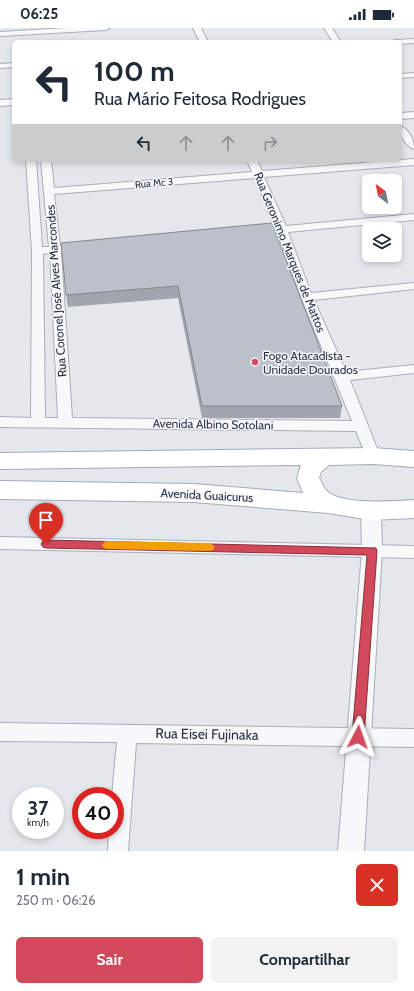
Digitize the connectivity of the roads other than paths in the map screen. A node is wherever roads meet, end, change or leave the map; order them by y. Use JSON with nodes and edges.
{"nodes":[{"id":1,"x":106,"y":28,"type":"edge"},
{"id":2,"x":197,"y":28,"type":"edge"},
{"id":3,"x":328,"y":28,"type":"edge"},
{"id":4,"x":21,"y":30,"type":"edge"},
{"id":5,"x":36,"y":30,"type":"edge"},
{"id":6,"x":0,"y":34,"type":"edge"},
{"id":7,"x":22,"y":40,"type":"edge"},
{"id":8,"x":37,"y":40,"type":"edge"},
{"id":9,"x":203,"y":40,"type":"edge"},
{"id":10,"x":337,"y":40,"type":"edge"},
{"id":11,"x":414,"y":41,"type":"edge"},
{"id":12,"x":402,"y":42,"type":"edge"},
{"id":13,"x":0,"y":66,"type":"edge"},
{"id":14,"x":12,"y":66,"type":"edge"},
{"id":15,"x":414,"y":75,"type":"edge"},
{"id":16,"x":402,"y":76,"type":"edge"},
{"id":17,"x":12,"y":102,"type":"edge"},
{"id":18,"x":0,"y":103,"type":"edge"},
{"id":19,"x":414,"y":115,"type":"edge"},
{"id":20,"x":402,"y":116,"type":"edge"},
{"id":21,"x":402,"y":131,"type":"edge"},
{"id":22,"x":414,"y":146,"type":"edge"},
{"id":23,"x":31,"y":162,"type":"edge"},
{"id":24,"x":46,"y":162,"type":"edge"},
{"id":25,"x":253,"y":162,"type":"edge"},
{"id":26,"x":414,"y":162,"type":"edge"},
{"id":27,"x":258,"y":174,"type":"junction"},
{"id":28,"x":49,"y":191,"type":"junction"},
{"id":29,"x":414,"y":217,"type":"edge"},
{"id":30,"x":282,"y":230,"type":"junction"},
{"id":31,"x":246,"y":233,"type":"edge"},
{"id":32,"x":94,"y":246,"type":"edge"},
{"id":33,"x":55,"y":249,"type":"junction"},
{"id":34,"x":37,"y":251,"type":"junction"},
{"id":35,"x":414,"y":286,"type":"edge"},
{"id":36,"x":307,"y":297,"type":"junction"},
{"id":37,"x":414,"y":369,"type":"edge"},
{"id":38,"x":342,"y":377,"type":"junction"},
{"id":39,"x":0,"y":422,"type":"edge"},
{"id":40,"x":38,"y":422,"type":"junction"},
{"id":41,"x":66,"y":422,"type":"junction"},
{"id":42,"x":361,"y":426,"type":"junction"},
{"id":43,"x":373,"y":456,"type":"junction"},
{"id":44,"x":322,"y":458,"type":"junction"},
{"id":45,"x":414,"y":459,"type":"edge"},
{"id":46,"x":0,"y":461,"type":"edge"},
{"id":47,"x":0,"y":490,"type":"edge"},
{"id":48,"x":328,"y":504,"type":"junction"},
{"id":49,"x":414,"y":509,"type":"edge"},
{"id":50,"x":371,"y":511,"type":"junction"},
{"id":51,"x":0,"y":543,"type":"edge"},
{"id":52,"x":372,"y":551,"type":"junction"},
{"id":53,"x":414,"y":552,"type":"edge"},
{"id":54,"x":0,"y":732,"type":"edge"},
{"id":55,"x":128,"y":733,"type":"junction"},
{"id":56,"x":358,"y":737,"type":"junction"},
{"id":57,"x":414,"y":738,"type":"edge"},
{"id":58,"x":118,"y":851,"type":"edge"},
{"id":59,"x":351,"y":851,"type":"edge"}],
"edges":[{"from":1,"to":5,"type":"street"},
{"from":2,"to":9,"type":"street"},
{"from":3,"to":10,"type":"street"},
{"from":4,"to":5,"type":"street"},
{"from":4,"to":6,"type":"street"},
{"from":4,"to":7,"type":"street"},
{"from":5,"to":8,"type":"street"},
{"from":11,"to":12,"type":"street"},
{"from":13,"to":14,"type":"street"},
{"from":15,"to":16,"type":"street"},
{"from":17,"to":18,"type":"street"},
{"from":19,"to":20,"type":"street"},
{"from":21,"to":22,"type":"street"},
{"from":23,"to":34,"type":"street","name":"Rua Coronel José Alves Marcondes"},
{"from":24,"to":28,"type":"street","name":"Rua Coronel José Alves Marcondes"},
{"from":25,"to":27,"type":"street","name":"Rua Geronimo Marques de Mattos"},
{"from":26,"to":27,"type":"street","name":"Rua Mc 3"},
{"from":27,"to":28,"type":"street","name":"Rua Mc 3"},
{"from":27,"to":30,"type":"street","name":"Rua Geronimo Marques de Mattos"},
{"from":28,"to":33,"type":"street","name":"Rua Coronel José Alves Marcondes"},
{"from":29,"to":30,"type":"street"},
{"from":30,"to":31,"type":"street"},
{"from":30,"to":36,"type":"street","name":"Rua Geronimo Marques de Mattos"},
{"from":32,"to":33,"type":"street"},
{"from":33,"to":34,"type":"street"},
{"from":33,"to":41,"type":"street","name":"Rua Coronel José Alves Marcondes"},
{"from":34,"to":40,"type":"street","name":"Rua Coronel José Alves Marcondes"},
{"from":35,"to":36,"type":"street"},
{"from":36,"to":38,"type":"street","name":"Rua Geronimo Marques de Mattos"},
{"from":37,"to":38,"type":"street"},
{"from":38,"to":42,"type":"street","name":"Rua Geronimo Marques de Mattos"},
{"from":39,"to":40,"type":"street","name":"Avenida Albino Sotolani"},
{"from":40,"to":41,"type":"street","name":"Avenida Albino Sotolani"},
{"from":41,"to":42,"type":"street","name":"Avenida Albino Sotolani"},
{"from":42,"to":43,"type":"street","name":"Rua Geronimo Marques de Mattos"},
{"from":43,"to":44,"type":"main road"},
{"from":43,"to":45,"type":"main road"},
{"from":44,"to":46,"type":"main road"},
{"from":44,"to":48,"type":"main road"},
{"from":47,"to":48,"type":"main road","name":"Avenida Guaicurus"},
{"from":48,"to":50,"type":"main road","name":"Avenida Guaicurus"},
{"from":49,"to":50,"type":"main road","name":"Avenida Guaicurus"},
{"from":50,"to":52,"type":"street"},
{"from":51,"to":52,"type":"street"},
{"from":52,"to":53,"type":"street"},
{"from":52,"to":56,"type":"street"},
{"from":54,"to":55,"type":"street","name":"Rua Eisei Fujinaka"},
{"from":55,"to":56,"type":"street","name":"Rua Eisei Fujinaka"},
{"from":55,"to":58,"type":"street"},
{"from":56,"to":57,"type":"street","name":"Rua Eisei Fujinaka"},
{"from":56,"to":59,"type":"street"}]}
